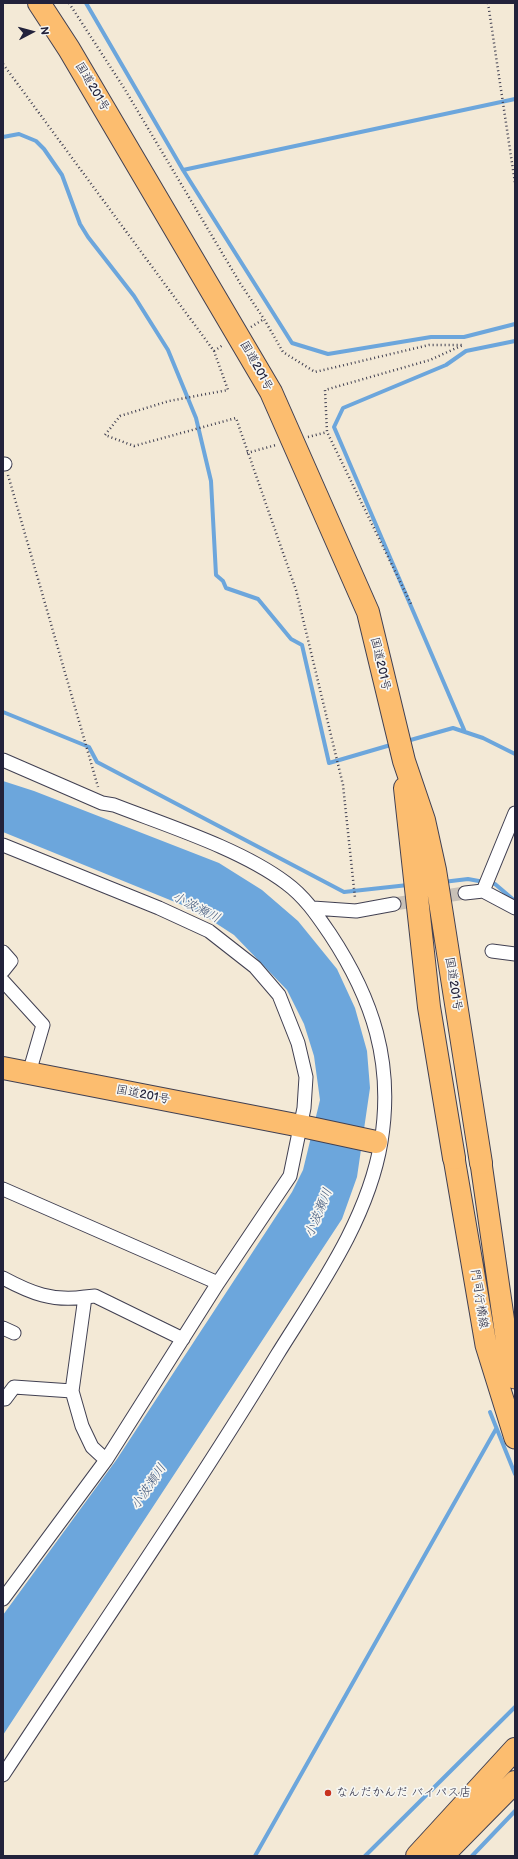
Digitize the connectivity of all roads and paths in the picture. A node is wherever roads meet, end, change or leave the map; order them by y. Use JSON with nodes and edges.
{"nodes":[{"id":1,"x":69,"y":3,"type":"edge"},
{"id":2,"x":488,"y":3,"type":"edge"},
{"id":3,"x":40,"y":5,"type":"edge"},
{"id":4,"x":3,"y":64,"type":"edge"},
{"id":5,"x":515,"y":183,"type":"edge"},
{"id":6,"x":4,"y":464,"type":"edge"},
{"id":7,"x":412,"y":606,"type":"dead end"},
{"id":8,"x":3,"y":760,"type":"edge"},
{"id":9,"x":404,"y":761,"type":"junction"},
{"id":10,"x":102,"y":803,"type":"junction"},
{"id":11,"x":515,"y":813,"type":"edge"},
{"id":12,"x":3,"y":845,"type":"edge"},
{"id":13,"x":483,"y":891,"type":"junction"},
{"id":14,"x":465,"y":893,"type":"tunnel mouth"},
{"id":15,"x":394,"y":904,"type":"tunnel mouth"},
{"id":16,"x":313,"y":908,"type":"junction"},
{"id":17,"x":515,"y":908,"type":"edge"},
{"id":18,"x":356,"y":911,"type":"junction"},
{"id":19,"x":492,"y":951,"type":"dead end"},
{"id":20,"x":3,"y":952,"type":"edge"},
{"id":21,"x":515,"y":954,"type":"edge"},
{"id":22,"x":3,"y":971,"type":"edge"},
{"id":23,"x":3,"y":981,"type":"edge"},
{"id":24,"x":3,"y":1068,"type":"edge"},
{"id":25,"x":29,"y":1073,"type":"junction"},
{"id":26,"x":303,"y":1126,"type":"junction"},
{"id":27,"x":376,"y":1142,"type":"dead end"},
{"id":28,"x":454,"y":1158,"type":"joint"},
{"id":29,"x":481,"y":1163,"type":"joint"},
{"id":30,"x":3,"y":1189,"type":"edge"},
{"id":31,"x":3,"y":1278,"type":"edge"},
{"id":32,"x":218,"y":1284,"type":"junction"},
{"id":33,"x":85,"y":1297,"type":"junction"},
{"id":34,"x":182,"y":1339,"type":"junction"},
{"id":35,"x":515,"y":1378,"type":"edge"},
{"id":36,"x":72,"y":1392,"type":"junction"},
{"id":37,"x":3,"y":1399,"type":"edge"},
{"id":38,"x":515,"y":1438,"type":"edge"},
{"id":39,"x":106,"y":1460,"type":"junction"},
{"id":40,"x":3,"y":1599,"type":"edge"},
{"id":41,"x":515,"y":1749,"type":"edge"},
{"id":42,"x":3,"y":1774,"type":"edge"},
{"id":43,"x":515,"y":1782,"type":"edge"},
{"id":44,"x":417,"y":1856,"type":"edge"},
{"id":45,"x":442,"y":1856,"type":"edge"}],
"edges":[{"from":1,"to":7,"type":"path"},
{"from":2,"to":5,"type":"path"},
{"from":3,"to":9,"type":"highway","name":"国道201号"},
{"from":4,"to":18,"type":"path"},
{"from":6,"to":10,"type":"path"},
{"from":8,"to":10,"type":"street"},
{"from":9,"to":28,"type":"highway","name":"国道201号"},
{"from":9,"to":29,"type":"highway","name":"国道201号"},
{"from":10,"to":16,"type":"street"},
{"from":11,"to":13,"type":"street"},
{"from":12,"to":26,"type":"street"},
{"from":13,"to":14,"type":"street"},
{"from":13,"to":17,"type":"street"},
{"from":15,"to":18,"type":"street"},
{"from":16,"to":18,"type":"street"},
{"from":16,"to":42,"type":"street"},
{"from":19,"to":21,"type":"street"},
{"from":20,"to":22,"type":"street"},
{"from":23,"to":25,"type":"street"},
{"from":24,"to":25,"type":"highway","name":"国道201号"},
{"from":25,"to":26,"type":"highway","name":"国道201号"},
{"from":26,"to":27,"type":"highway","name":"国道201号"},
{"from":26,"to":32,"type":"street"},
{"from":28,"to":38,"type":"main road","name":"門司行橋線"},
{"from":29,"to":35,"type":"main road","name":"門司行橋線"},
{"from":30,"to":32,"type":"street"},
{"from":31,"to":33,"type":"street"},
{"from":32,"to":34,"type":"street"},
{"from":33,"to":34,"type":"street"},
{"from":33,"to":36,"type":"street"},
{"from":34,"to":39,"type":"street"},
{"from":36,"to":37,"type":"street"},
{"from":36,"to":39,"type":"street"},
{"from":39,"to":40,"type":"street"},
{"from":41,"to":44,"type":"highway"},
{"from":43,"to":45,"type":"highway"}]}
